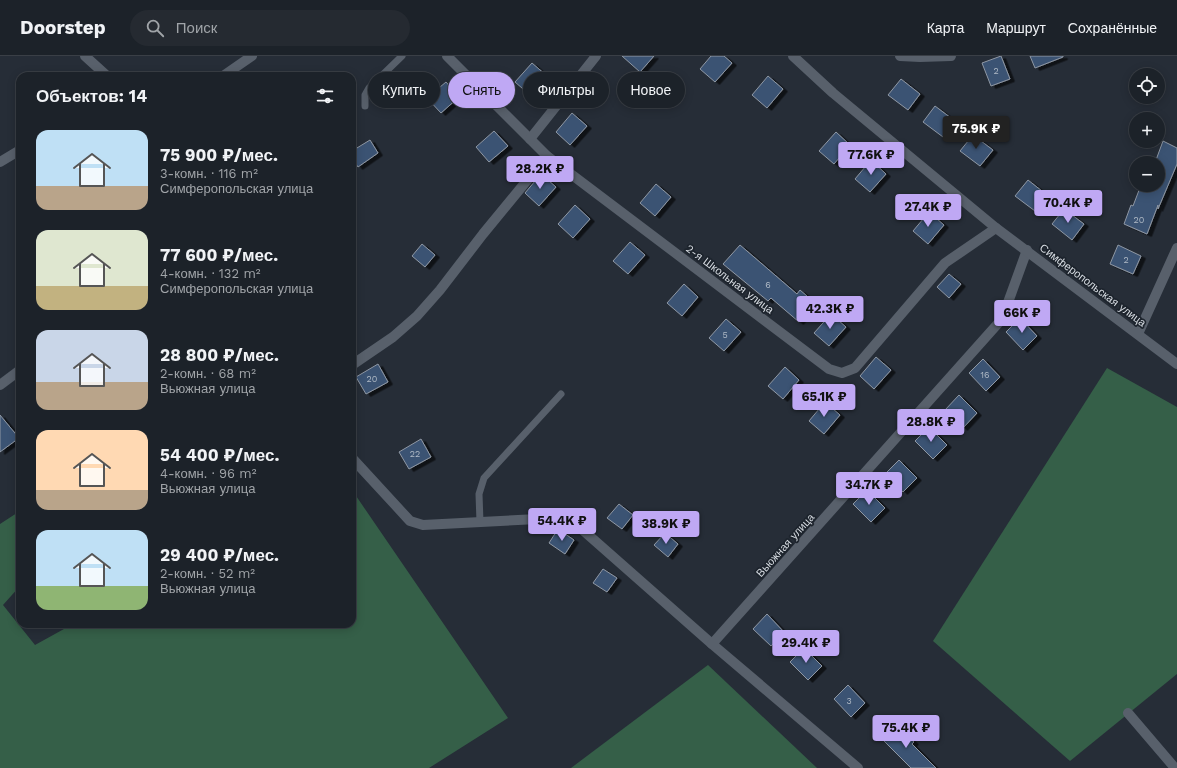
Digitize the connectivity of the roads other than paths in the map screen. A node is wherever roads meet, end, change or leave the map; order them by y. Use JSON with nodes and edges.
{"nodes":[{"id":1,"x":85,"y":56,"type":"edge"},
{"id":2,"x":252,"y":56,"type":"edge"},
{"id":3,"x":402,"y":56,"type":"edge"},
{"id":4,"x":447,"y":56,"type":"edge"},
{"id":5,"x":596,"y":56,"type":"edge"},
{"id":6,"x":793,"y":56,"type":"edge"},
{"id":7,"x":900,"y":56,"type":"edge"},
{"id":8,"x":950,"y":56,"type":"edge"},
{"id":9,"x":103,"y":72,"type":"edge"},
{"id":10,"x":229,"y":72,"type":"edge"},
{"id":11,"x":365,"y":106,"type":"dead end"},
{"id":12,"x":530,"y":139,"type":"junction"},
{"id":13,"x":16,"y":152,"type":"edge"},
{"id":14,"x":547,"y":156,"type":"junction"},
{"id":15,"x":0,"y":162,"type":"edge"},
{"id":16,"x":996,"y":228,"type":"junction"},
{"id":17,"x":1177,"y":248,"type":"edge"},
{"id":18,"x":1027,"y":250,"type":"junction"},
{"id":19,"x":1138,"y":334,"type":"junction"},
{"id":20,"x":356,"y":362,"type":"edge"},
{"id":21,"x":1177,"y":364,"type":"edge"},
{"id":22,"x":16,"y":373,"type":"edge"},
{"id":23,"x":0,"y":385,"type":"edge"},
{"id":24,"x":561,"y":394,"type":"dead end"},
{"id":25,"x":356,"y":462,"type":"edge"},
{"id":26,"x":480,"y":522,"type":"junction"},
{"id":27,"x":712,"y":644,"type":"junction"},
{"id":28,"x":1128,"y":713,"type":"dead end"},
{"id":29,"x":858,"y":768,"type":"edge"},
{"id":30,"x":1175,"y":768,"type":"edge"}],
"edges":[{"from":1,"to":9,"type":"street"},
{"from":2,"to":10,"type":"street"},
{"from":3,"to":11,"type":"lane"},
{"from":4,"to":12,"type":"street","name":"2-я Школьная улица"},
{"from":5,"to":12,"type":"street"},
{"from":6,"to":16,"type":"street","name":"Симферопольская улица"},
{"from":7,"to":8,"type":"street"},
{"from":12,"to":14,"type":"street","name":"2-я Школьная улица"},
{"from":13,"to":15,"type":"street"},
{"from":14,"to":16,"type":"street","name":"2-я Школьная улица"},
{"from":14,"to":20,"type":"street"},
{"from":16,"to":18,"type":"street","name":"Симферопольская улица"},
{"from":17,"to":19,"type":"street"},
{"from":18,"to":19,"type":"street","name":"Симферопольская улица"},
{"from":18,"to":27,"type":"street","name":"Вьюжная улица"},
{"from":19,"to":21,"type":"street","name":"Симферопольская улица"},
{"from":22,"to":23,"type":"street"},
{"from":24,"to":26,"type":"lane"},
{"from":25,"to":26,"type":"street"},
{"from":26,"to":27,"type":"street"},
{"from":27,"to":29,"type":"street"},
{"from":28,"to":30,"type":"street"}]}
